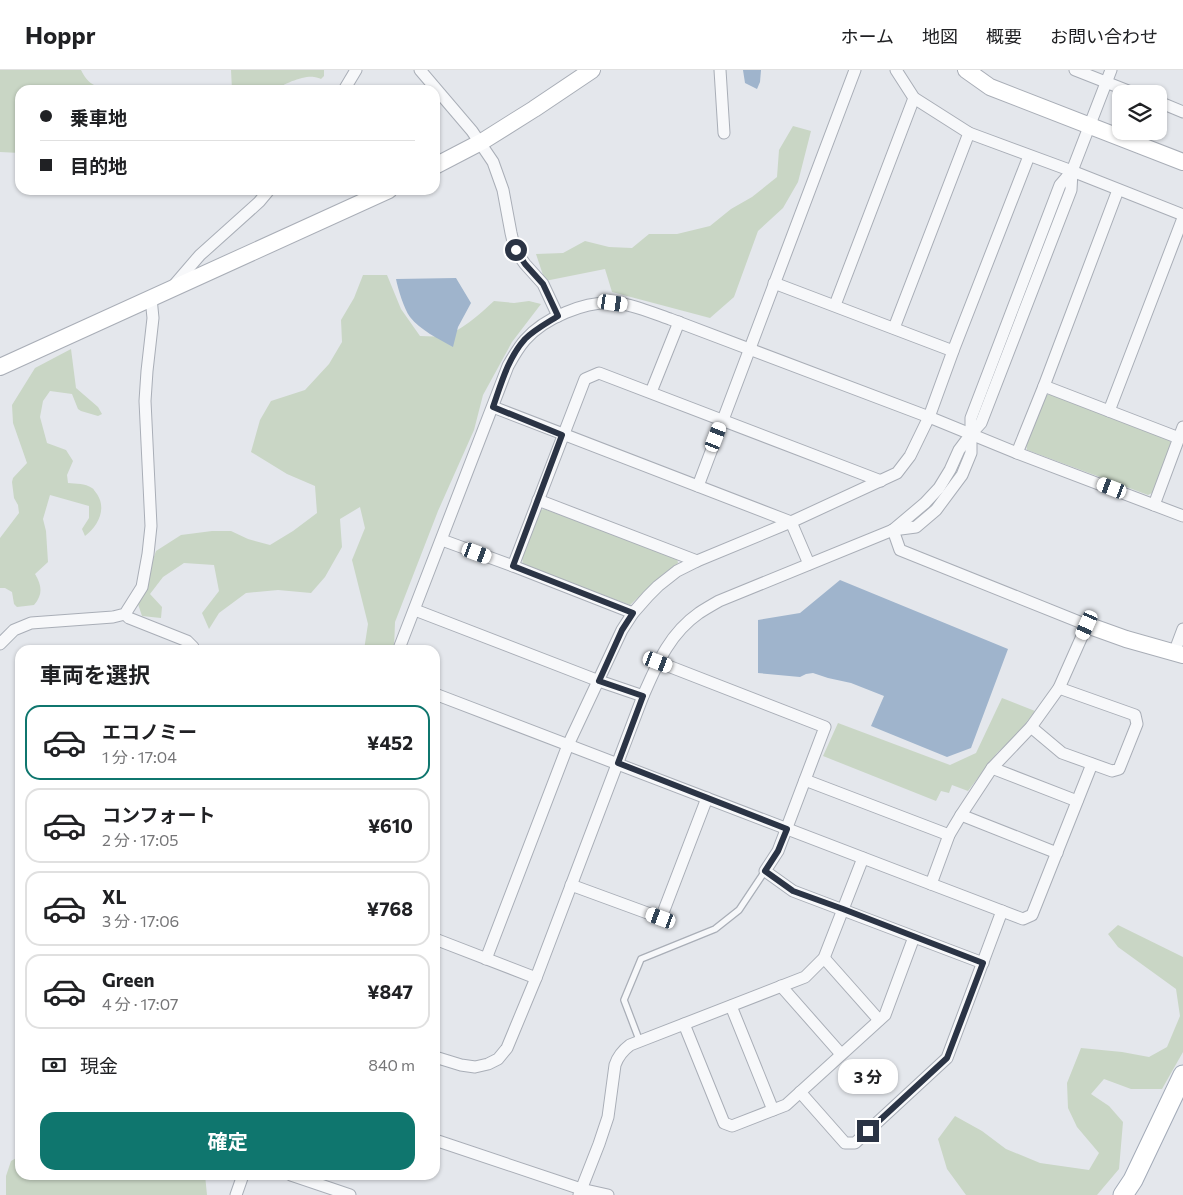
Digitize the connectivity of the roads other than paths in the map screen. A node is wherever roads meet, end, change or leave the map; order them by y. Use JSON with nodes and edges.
{"nodes":[{"id":1,"x":356,"y":70,"type":"edge"},
{"id":2,"x":420,"y":70,"type":"edge"},
{"id":3,"x":592,"y":70,"type":"edge"},
{"id":4,"x":720,"y":70,"type":"edge"},
{"id":5,"x":855,"y":70,"type":"edge"},
{"id":6,"x":896,"y":70,"type":"edge"},
{"id":7,"x":966,"y":70,"type":"edge"},
{"id":8,"x":1074,"y":70,"type":"edge"},
{"id":9,"x":1111,"y":70,"type":"edge"},
{"id":10,"x":1106,"y":82,"type":"junction"},
{"id":11,"x":347,"y":85,"type":"edge"},
{"id":12,"x":433,"y":85,"type":"edge"},
{"id":13,"x":1114,"y":85,"type":"edge"},
{"id":14,"x":440,"y":93,"type":"edge"},
{"id":15,"x":914,"y":98,"type":"junction"},
{"id":16,"x":1167,"y":105,"type":"edge"},
{"id":17,"x":1183,"y":112,"type":"edge"},
{"id":18,"x":1090,"y":126,"type":"junction"},
{"id":19,"x":724,"y":133,"type":"dead end"},
{"id":20,"x":969,"y":133,"type":"junction"},
{"id":21,"x":480,"y":143,"type":"junction"},
{"id":22,"x":1029,"y":156,"type":"junction"},
{"id":23,"x":1183,"y":162,"type":"edge"},
{"id":24,"x":440,"y":163,"type":"edge"},
{"id":25,"x":1072,"y":171,"type":"junction"},
{"id":26,"x":1118,"y":190,"type":"junction"},
{"id":27,"x":264,"y":195,"type":"edge"},
{"id":28,"x":378,"y":195,"type":"edge"},
{"id":29,"x":1183,"y":216,"type":"edge"},
{"id":30,"x":774,"y":283,"type":"junction"},
{"id":31,"x":171,"y":290,"type":"junction"},
{"id":32,"x":151,"y":298,"type":"junction"},
{"id":33,"x":835,"y":305,"type":"junction"},
{"id":34,"x":558,"y":316,"type":"junction"},
{"id":35,"x":679,"y":322,"type":"junction"},
{"id":36,"x":894,"y":328,"type":"junction"},
{"id":37,"x":749,"y":349,"type":"junction"},
{"id":38,"x":953,"y":351,"type":"junction"},
{"id":39,"x":0,"y":367,"type":"edge"},
{"id":40,"x":1044,"y":386,"type":"junction"},
{"id":41,"x":651,"y":392,"type":"junction"},
{"id":42,"x":493,"y":407,"type":"junction"},
{"id":43,"x":1109,"y":411,"type":"junction"},
{"id":44,"x":929,"y":417,"type":"junction"},
{"id":45,"x":723,"y":420,"type":"junction"},
{"id":46,"x":1181,"y":432,"type":"edge"},
{"id":47,"x":971,"y":434,"type":"junction"},
{"id":48,"x":562,"y":435,"type":"junction"},
{"id":49,"x":1018,"y":453,"type":"junction"},
{"id":50,"x":881,"y":481,"type":"junction"},
{"id":51,"x":698,"y":486,"type":"junction"},
{"id":52,"x":538,"y":500,"type":"junction"},
{"id":53,"x":1154,"y":505,"type":"junction"},
{"id":54,"x":1183,"y":516,"type":"edge"},
{"id":55,"x":791,"y":522,"type":"junction"},
{"id":56,"x":892,"y":530,"type":"junction"},
{"id":57,"x":442,"y":540,"type":"junction"},
{"id":58,"x":697,"y":561,"type":"junction"},
{"id":59,"x":809,"y":564,"type":"junction"},
{"id":60,"x":513,"y":566,"type":"junction"},
{"id":61,"x":415,"y":610,"type":"junction"},
{"id":62,"x":633,"y":613,"type":"junction"},
{"id":63,"x":125,"y":614,"type":"junction"},
{"id":64,"x":1087,"y":625,"type":"junction"},
{"id":65,"x":1183,"y":629,"type":"edge"},
{"id":66,"x":0,"y":644,"type":"edge"},
{"id":67,"x":190,"y":645,"type":"edge"},
{"id":68,"x":400,"y":645,"type":"edge"},
{"id":69,"x":1179,"y":654,"type":"edge"},
{"id":70,"x":658,"y":662,"type":"junction"},
{"id":71,"x":599,"y":681,"type":"junction"},
{"id":72,"x":1059,"y":688,"type":"junction"},
{"id":73,"x":440,"y":696,"type":"edge"},
{"id":74,"x":643,"y":696,"type":"junction"},
{"id":75,"x":1031,"y":727,"type":"junction"},
{"id":76,"x":568,"y":745,"type":"junction"},
{"id":77,"x":618,"y":763,"type":"junction"},
{"id":78,"x":1092,"y":764,"type":"junction"},
{"id":79,"x":992,"y":768,"type":"junction"},
{"id":80,"x":805,"y":780,"type":"junction"},
{"id":81,"x":707,"y":798,"type":"junction"},
{"id":82,"x":1077,"y":801,"type":"junction"},
{"id":83,"x":961,"y":815,"type":"junction"},
{"id":84,"x":787,"y":829,"type":"junction"},
{"id":85,"x":949,"y":835,"type":"junction"},
{"id":86,"x":1056,"y":853,"type":"junction"},
{"id":87,"x":863,"y":858,"type":"junction"},
{"id":88,"x":765,"y":871,"type":"junction"},
{"id":89,"x":931,"y":884,"type":"junction"},
{"id":90,"x":571,"y":885,"type":"junction"},
{"id":91,"x":843,"y":909,"type":"junction"},
{"id":92,"x":1002,"y":911,"type":"junction"},
{"id":93,"x":914,"y":937,"type":"junction"},
{"id":94,"x":440,"y":941,"type":"edge"},
{"id":95,"x":824,"y":958,"type":"junction"},
{"id":96,"x":486,"y":959,"type":"junction"},
{"id":97,"x":983,"y":963,"type":"junction"},
{"id":98,"x":536,"y":978,"type":"junction"},
{"id":99,"x":780,"y":986,"type":"junction"},
{"id":100,"x":731,"y":1006,"type":"junction"},
{"id":101,"x":879,"y":1020,"type":"junction"},
{"id":102,"x":684,"y":1024,"type":"junction"},
{"id":103,"x":640,"y":1042,"type":"junction"},
{"id":104,"x":841,"y":1054,"type":"junction"},
{"id":105,"x":440,"y":1058,"type":"edge"},
{"id":106,"x":1183,"y":1075,"type":"edge"},
{"id":107,"x":800,"y":1092,"type":"junction"},
{"id":108,"x":773,"y":1110,"type":"junction"},
{"id":109,"x":440,"y":1142,"type":"edge"},
{"id":110,"x":241,"y":1180,"type":"edge"},
{"id":111,"x":306,"y":1180,"type":"edge"},
{"id":112,"x":580,"y":1192,"type":"edge"},
{"id":113,"x":236,"y":1195,"type":"edge"},
{"id":114,"x":350,"y":1195,"type":"edge"},
{"id":115,"x":608,"y":1195,"type":"edge"},
{"id":116,"x":1123,"y":1195,"type":"edge"}],
"edges":[{"from":1,"to":11,"type":"street"},
{"from":2,"to":12,"type":"street"},
{"from":3,"to":21,"type":"street"},
{"from":4,"to":19,"type":"street"},
{"from":5,"to":30,"type":"street"},
{"from":6,"to":15,"type":"street"},
{"from":7,"to":18,"type":"street"},
{"from":8,"to":10,"type":"street"},
{"from":9,"to":10,"type":"street"},
{"from":10,"to":13,"type":"street"},
{"from":10,"to":18,"type":"street"},
{"from":14,"to":21,"type":"street"},
{"from":15,"to":20,"type":"street"},
{"from":15,"to":33,"type":"street"},
{"from":16,"to":17,"type":"street"},
{"from":18,"to":23,"type":"street"},
{"from":18,"to":25,"type":"street"},
{"from":20,"to":22,"type":"street"},
{"from":20,"to":36,"type":"street"},
{"from":21,"to":24,"type":"street"},
{"from":21,"to":34,"type":"street"},
{"from":22,"to":25,"type":"street"},
{"from":22,"to":38,"type":"street"},
{"from":25,"to":26,"type":"street"},
{"from":25,"to":47,"type":"street"},
{"from":26,"to":29,"type":"street"},
{"from":26,"to":40,"type":"street"},
{"from":27,"to":31,"type":"street"},
{"from":28,"to":31,"type":"street"},
{"from":29,"to":43,"type":"street"},
{"from":30,"to":33,"type":"street"},
{"from":30,"to":37,"type":"street"},
{"from":31,"to":32,"type":"street"},
{"from":32,"to":39,"type":"street"},
{"from":32,"to":63,"type":"street"},
{"from":33,"to":36,"type":"street"},
{"from":34,"to":35,"type":"street"},
{"from":34,"to":42,"type":"street"},
{"from":35,"to":37,"type":"street"},
{"from":35,"to":41,"type":"street"},
{"from":36,"to":38,"type":"street"},
{"from":37,"to":44,"type":"street"},
{"from":37,"to":45,"type":"street"},
{"from":38,"to":44,"type":"street"},
{"from":40,"to":43,"type":"street"},
{"from":40,"to":49,"type":"street"},
{"from":41,"to":45,"type":"street"},
{"from":41,"to":48,"type":"street"},
{"from":42,"to":48,"type":"street"},
{"from":42,"to":57,"type":"street"},
{"from":43,"to":46,"type":"street"},
{"from":44,"to":47,"type":"street"},
{"from":44,"to":50,"type":"street"},
{"from":45,"to":50,"type":"street"},
{"from":45,"to":51,"type":"street"},
{"from":46,"to":53,"type":"street"},
{"from":47,"to":49,"type":"street"},
{"from":47,"to":56,"type":"street"},
{"from":48,"to":51,"type":"street"},
{"from":48,"to":52,"type":"street"},
{"from":49,"to":53,"type":"street"},
{"from":50,"to":55,"type":"street"},
{"from":51,"to":55,"type":"street"},
{"from":52,"to":58,"type":"street"},
{"from":52,"to":60,"type":"street"},
{"from":53,"to":54,"type":"street"},
{"from":55,"to":58,"type":"street"},
{"from":55,"to":59,"type":"street"},
{"from":56,"to":59,"type":"street"},
{"from":56,"to":64,"type":"street"},
{"from":57,"to":60,"type":"street"},
{"from":57,"to":61,"type":"street"},
{"from":58,"to":62,"type":"street"},
{"from":59,"to":70,"type":"street"},
{"from":60,"to":62,"type":"street"},
{"from":61,"to":68,"type":"street"},
{"from":61,"to":71,"type":"street"},
{"from":62,"to":71,"type":"street"},
{"from":63,"to":66,"type":"street"},
{"from":63,"to":67,"type":"street"},
{"from":64,"to":69,"type":"street"},
{"from":64,"to":72,"type":"street"},
{"from":65,"to":69,"type":"street"},
{"from":70,"to":74,"type":"street"},
{"from":70,"to":80,"type":"street"},
{"from":71,"to":74,"type":"street"},
{"from":71,"to":76,"type":"street"},
{"from":72,"to":75,"type":"street"},
{"from":72,"to":78,"type":"street"},
{"from":73,"to":76,"type":"street"},
{"from":74,"to":77,"type":"street"},
{"from":75,"to":78,"type":"street"},
{"from":75,"to":79,"type":"street"},
{"from":76,"to":77,"type":"street"},
{"from":76,"to":96,"type":"street"},
{"from":77,"to":81,"type":"street"},
{"from":77,"to":90,"type":"street"},
{"from":78,"to":82,"type":"street"},
{"from":79,"to":82,"type":"street"},
{"from":79,"to":83,"type":"street"},
{"from":80,"to":84,"type":"street"},
{"from":80,"to":85,"type":"street"},
{"from":81,"to":84,"type":"street"},
{"from":81,"to":90,"type":"street"},
{"from":82,"to":86,"type":"street"},
{"from":83,"to":85,"type":"street"},
{"from":83,"to":86,"type":"street"},
{"from":84,"to":87,"type":"street"},
{"from":84,"to":88,"type":"street"},
{"from":85,"to":89,"type":"street"},
{"from":86,"to":92,"type":"street"},
{"from":87,"to":89,"type":"street"},
{"from":87,"to":91,"type":"street"},
{"from":88,"to":91,"type":"street"},
{"from":88,"to":103,"type":"lane"},
{"from":89,"to":92,"type":"street"},
{"from":90,"to":98,"type":"street"},
{"from":91,"to":93,"type":"street"},
{"from":91,"to":95,"type":"street"},
{"from":92,"to":97,"type":"street"},
{"from":93,"to":97,"type":"street"},
{"from":93,"to":101,"type":"street"},
{"from":94,"to":96,"type":"street"},
{"from":95,"to":99,"type":"street"},
{"from":95,"to":101,"type":"street"},
{"from":96,"to":98,"type":"street"},
{"from":97,"to":107,"type":"street"},
{"from":98,"to":105,"type":"street"},
{"from":99,"to":100,"type":"street"},
{"from":99,"to":104,"type":"street"},
{"from":100,"to":102,"type":"street"},
{"from":100,"to":108,"type":"street"},
{"from":101,"to":104,"type":"street"},
{"from":102,"to":103,"type":"street"},
{"from":102,"to":108,"type":"street"},
{"from":103,"to":112,"type":"street"},
{"from":104,"to":107,"type":"street"},
{"from":106,"to":116,"type":"main road"},
{"from":107,"to":108,"type":"street"},
{"from":109,"to":112,"type":"street"},
{"from":110,"to":113,"type":"street"},
{"from":111,"to":114,"type":"street"},
{"from":112,"to":115,"type":"street"}]}
